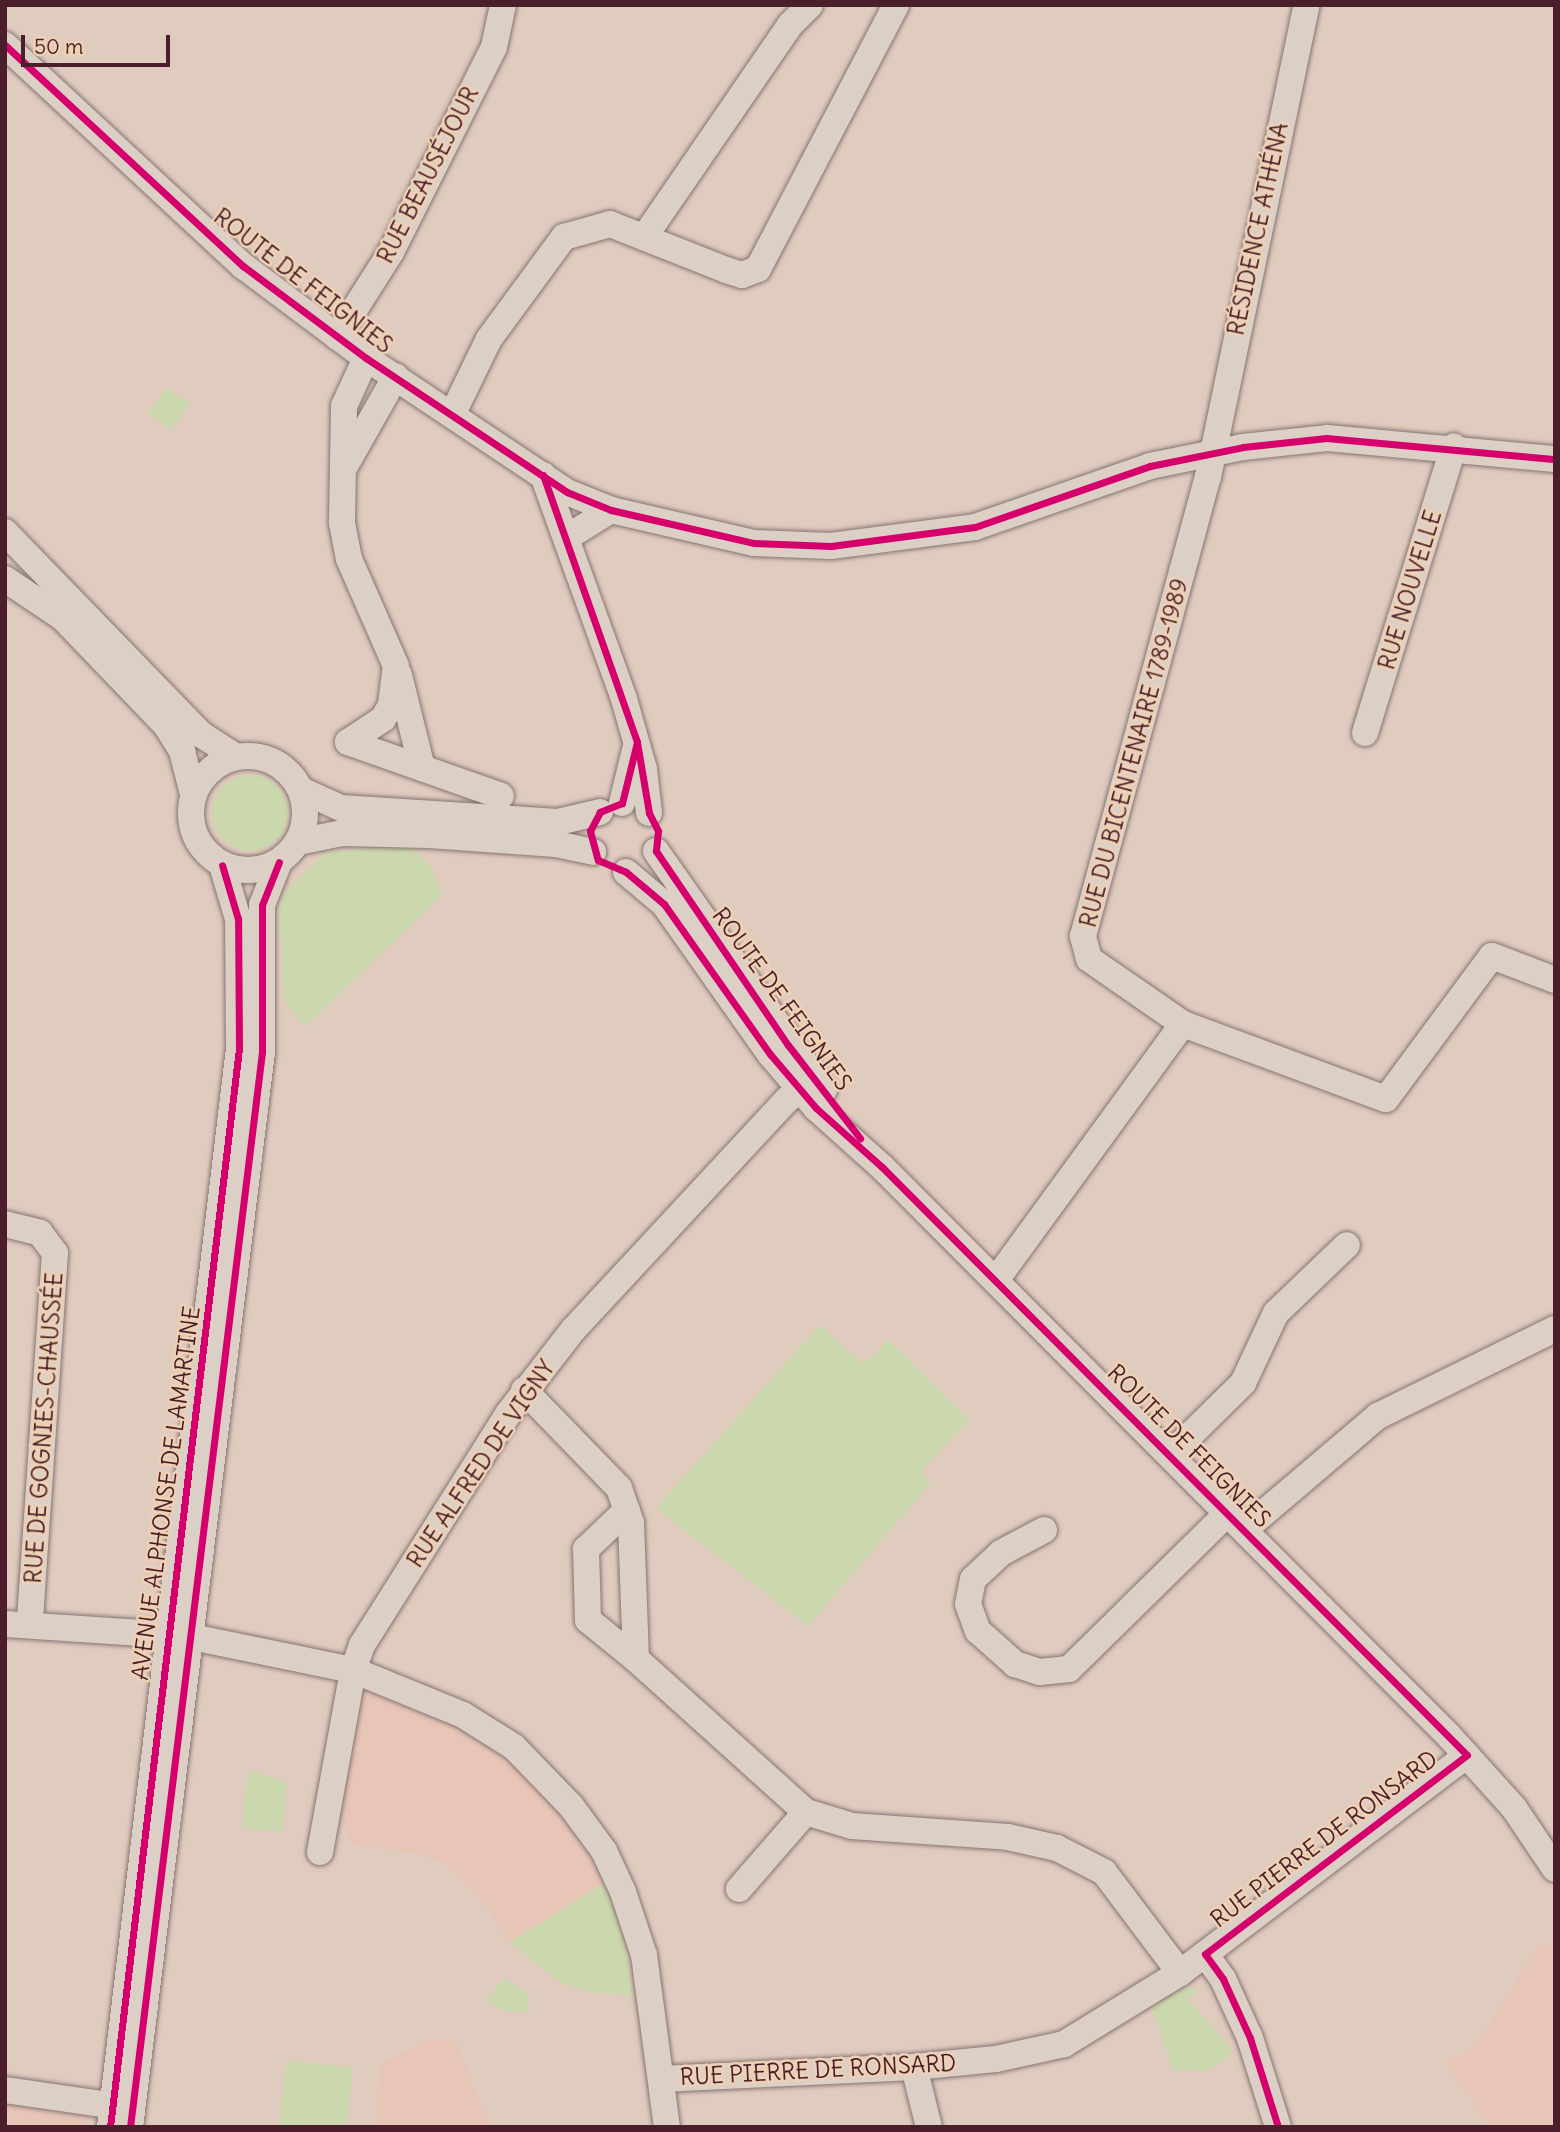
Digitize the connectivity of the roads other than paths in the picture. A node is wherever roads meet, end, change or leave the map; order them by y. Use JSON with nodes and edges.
{"nodes":[{"id":1,"x":503,"y":5,"type":"edge"},
{"id":2,"x":810,"y":5,"type":"edge"},
{"id":3,"x":895,"y":5,"type":"edge"},
{"id":4,"x":1307,"y":5,"type":"edge"},
{"id":5,"x":5,"y":45,"type":"edge"},
{"id":6,"x":645,"y":236,"type":"junction"},
{"id":7,"x":337,"y":337,"type":"junction"},
{"id":8,"x":366,"y":358,"type":"junction"},
{"id":9,"x":396,"y":376,"type":"junction"},
{"id":10,"x":453,"y":413,"type":"junction"},
{"id":11,"x":1454,"y":446,"type":"junction"},
{"id":12,"x":1210,"y":453,"type":"junction"},
{"id":13,"x":1555,"y":459,"type":"edge"},
{"id":14,"x":344,"y":467,"type":"junction"},
{"id":15,"x":561,"y":502,"type":"junction"},
{"id":16,"x":611,"y":510,"type":"junction"},
{"id":17,"x":5,"y":532,"type":"edge"},
{"id":18,"x":573,"y":544,"type":"junction"},
{"id":19,"x":5,"y":579,"type":"edge"},
{"id":20,"x":396,"y":666,"type":"junction"},
{"id":21,"x":1365,"y":733,"type":"dead end"},
{"id":22,"x":637,"y":742,"type":"junction"},
{"id":23,"x":236,"y":757,"type":"junction"},
{"id":24,"x":422,"y":768,"type":"junction"},
{"id":25,"x":301,"y":790,"type":"junction"},
{"id":26,"x":193,"y":794,"type":"junction"},
{"id":27,"x":501,"y":796,"type":"dead end"},
{"id":28,"x":611,"y":807,"type":"junction"},
{"id":29,"x":649,"y":813,"type":"junction"},
{"id":30,"x":298,"y":842,"type":"junction"},
{"id":31,"x":656,"y":851,"type":"junction"},
{"id":32,"x":593,"y":852,"type":"junction"},
{"id":33,"x":279,"y":862,"type":"junction"},
{"id":34,"x":222,"y":865,"type":"junction"},
{"id":35,"x":626,"y":872,"type":"junction"},
{"id":36,"x":1555,"y":980,"type":"edge"},
{"id":37,"x":1183,"y":1024,"type":"junction"},
{"id":38,"x":807,"y":1083,"type":"junction"},
{"id":39,"x":5,"y":1224,"type":"edge"},
{"id":40,"x":1346,"y":1245,"type":"dead end"},
{"id":41,"x":996,"y":1280,"type":"junction"},
{"id":42,"x":1555,"y":1329,"type":"edge"},
{"id":43,"x":524,"y":1390,"type":"junction"},
{"id":44,"x":1170,"y":1455,"type":"junction"},
{"id":45,"x":627,"y":1510,"type":"junction"},
{"id":46,"x":1237,"y":1520,"type":"junction"},
{"id":47,"x":1044,"y":1530,"type":"dead end"},
{"id":48,"x":18,"y":1623,"type":"edge"},
{"id":49,"x":177,"y":1635,"type":"junction"},
{"id":50,"x":636,"y":1659,"type":"junction"},
{"id":51,"x":352,"y":1670,"type":"junction"},
{"id":52,"x":1467,"y":1755,"type":"junction"},
{"id":53,"x":806,"y":1812,"type":"junction"},
{"id":54,"x":320,"y":1852,"type":"dead end"},
{"id":55,"x":1555,"y":1869,"type":"edge"},
{"id":56,"x":738,"y":1889,"type":"dead end"},
{"id":57,"x":1205,"y":1954,"type":"junction"},
{"id":58,"x":1180,"y":1973,"type":"junction"},
{"id":59,"x":914,"y":2067,"type":"junction"},
{"id":60,"x":661,"y":2079,"type":"junction"},
{"id":61,"x":5,"y":2090,"type":"edge"},
{"id":62,"x":121,"y":2117,"type":"edge"},
{"id":63,"x":667,"y":2127,"type":"edge"},
{"id":64,"x":929,"y":2127,"type":"edge"},
{"id":65,"x":1278,"y":2127,"type":"edge"}],
"edges":[{"from":1,"to":7,"type":"street","name":"RUE BEAUSÉJOUR"},
{"from":2,"to":6,"type":"street"},
{"from":3,"to":6,"type":"street"},
{"from":4,"to":12,"type":"street","name":"RÉSIDENCE ATHÉNA"},
{"from":5,"to":7,"type":"street","name":"ROUTE DE FEIGNIES"},
{"from":6,"to":10,"type":"street"},
{"from":7,"to":8,"type":"street","name":"ROUTE DE FEIGNIES"},
{"from":8,"to":9,"type":"street","name":"ROUTE DE FEIGNIES"},
{"from":8,"to":14,"type":"street"},
{"from":9,"to":10,"type":"street","name":"ROUTE DE FEIGNIES"},
{"from":9,"to":14,"type":"street"},
{"from":10,"to":15,"type":"street","name":"ROUTE DE FEIGNIES"},
{"from":11,"to":12,"type":"street","name":"ROUTE DE FEIGNIES"},
{"from":11,"to":13,"type":"street","name":"ROUTE DE FEIGNIES"},
{"from":11,"to":21,"type":"street","name":"RUE NOUVELLE"},
{"from":12,"to":16,"type":"street","name":"ROUTE DE FEIGNIES"},
{"from":12,"to":37,"type":"street","name":"RUE DU BICENTENAIRE 1789-1989"},
{"from":14,"to":20,"type":"street"},
{"from":15,"to":16,"type":"street","name":"ROUTE DE FEIGNIES"},
{"from":15,"to":18,"type":"street"},
{"from":16,"to":18,"type":"street"},
{"from":17,"to":23,"type":"street"},
{"from":18,"to":22,"type":"street"},
{"from":19,"to":26,"type":"street"},
{"from":20,"to":24,"type":"street"},
{"from":20,"to":24,"type":"street"},
{"from":22,"to":28,"type":"street"},
{"from":22,"to":29,"type":"street"},
{"from":23,"to":25,"type":"street"},
{"from":23,"to":26,"type":"street"},
{"from":24,"to":27,"type":"street"},
{"from":25,"to":28,"type":"street"},
{"from":25,"to":30,"type":"street"},
{"from":26,"to":34,"type":"street"},
{"from":28,"to":29,"type":"street"},
{"from":28,"to":32,"type":"street"},
{"from":29,"to":31,"type":"street"},
{"from":30,"to":32,"type":"street"},
{"from":30,"to":33,"type":"street"},
{"from":31,"to":35,"type":"street"},
{"from":31,"to":38,"type":"street","name":"ROUTE DE FEIGNIES"},
{"from":32,"to":35,"type":"street"},
{"from":33,"to":34,"type":"street"},
{"from":33,"to":49,"type":"street","name":"AVENUE ALPHONSE DE LAMARTINE"},
{"from":34,"to":49,"type":"street","name":"AVENUE ALPHONSE DE LAMARTINE"},
{"from":35,"to":38,"type":"street","name":"ROUTE DE FEIGNIES"},
{"from":36,"to":37,"type":"street","name":"RUE DU BICENTENAIRE 1789-1989"},
{"from":37,"to":41,"type":"street"},
{"from":38,"to":41,"type":"street","name":"ROUTE DE FEIGNIES"},
{"from":38,"to":43,"type":"street","name":"RUE ALFRED DE VIGNY"},
{"from":39,"to":48,"type":"street","name":"RUE DE GOGNIES-CHAUSSÉE"},
{"from":40,"to":44,"type":"street"},
{"from":41,"to":44,"type":"street","name":"ROUTE DE FEIGNIES"},
{"from":42,"to":46,"type":"street"},
{"from":43,"to":45,"type":"street"},
{"from":43,"to":51,"type":"street","name":"RUE ALFRED DE VIGNY"},
{"from":44,"to":46,"type":"street","name":"ROUTE DE FEIGNIES"},
{"from":45,"to":50,"type":"street"},
{"from":45,"to":50,"type":"street"},
{"from":46,"to":47,"type":"street"},
{"from":46,"to":52,"type":"street","name":"ROUTE DE FEIGNIES"},
{"from":48,"to":49,"type":"street"},
{"from":49,"to":51,"type":"street"},
{"from":49,"to":62,"type":"street","name":"AVENUE ALPHONSE DE LAMARTINE"},
{"from":50,"to":53,"type":"street"},
{"from":51,"to":54,"type":"street","name":"RUE ALFRED DE VIGNY"},
{"from":51,"to":60,"type":"street"},
{"from":52,"to":55,"type":"street","name":"ROUTE DE FEIGNIES"},
{"from":52,"to":57,"type":"street","name":"RUE PIERRE DE RONSARD"},
{"from":53,"to":56,"type":"street"},
{"from":53,"to":58,"type":"street"},
{"from":57,"to":58,"type":"street","name":"RUE PIERRE DE RONSARD"},
{"from":57,"to":65,"type":"street"},
{"from":58,"to":59,"type":"street","name":"RUE PIERRE DE RONSARD"},
{"from":59,"to":60,"type":"street","name":"RUE PIERRE DE RONSARD"},
{"from":59,"to":64,"type":"street"},
{"from":60,"to":63,"type":"street"},
{"from":61,"to":62,"type":"street"}]}
